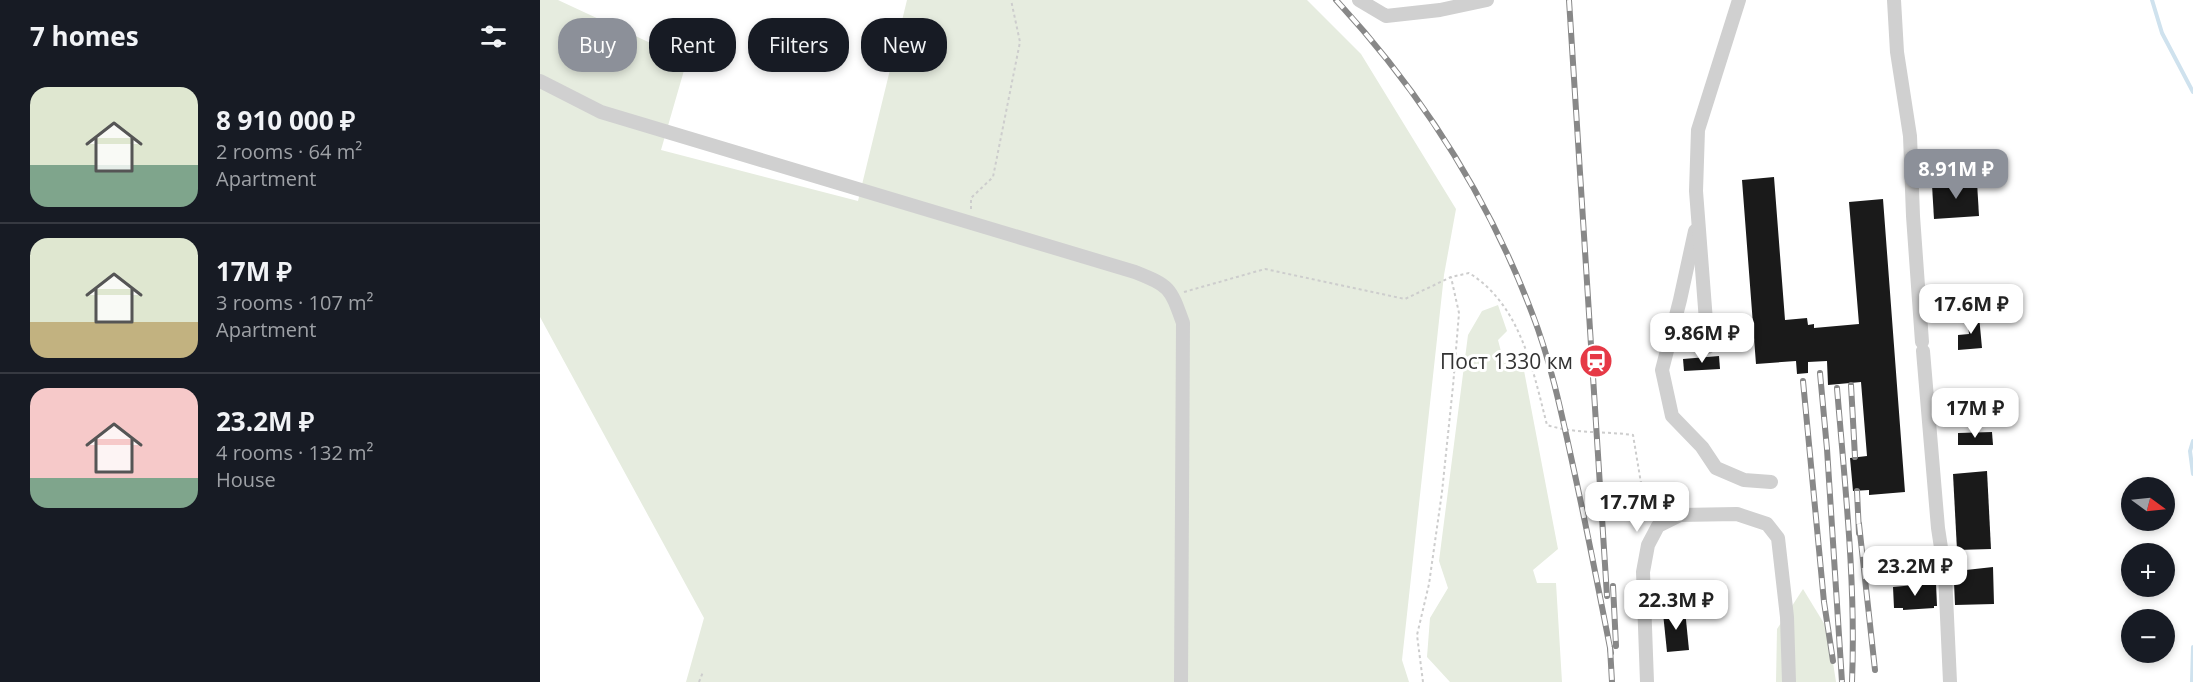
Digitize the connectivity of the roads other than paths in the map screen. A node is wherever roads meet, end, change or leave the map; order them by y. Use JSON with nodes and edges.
{"nodes":[{"id":1,"x":1359,"y":0,"type":"edge"},
{"id":2,"x":1487,"y":0,"type":"edge"},
{"id":3,"x":1739,"y":0,"type":"edge"},
{"id":4,"x":1894,"y":0,"type":"edge"},
{"id":5,"x":540,"y":81,"type":"edge"},
{"id":6,"x":1698,"y":214,"type":"junction"},
{"id":7,"x":1708,"y":347,"type":"dead end"},
{"id":8,"x":1771,"y":482,"type":"dead end"},
{"id":9,"x":1181,"y":682,"type":"edge"},
{"id":10,"x":1647,"y":682,"type":"edge"},
{"id":11,"x":1789,"y":682,"type":"edge"},
{"id":12,"x":1950,"y":682,"type":"edge"}],
"edges":[{"from":1,"to":2,"type":"street"},
{"from":3,"to":6,"type":"street"},
{"from":4,"to":12,"type":"street"},
{"from":5,"to":9,"type":"street"},
{"from":6,"to":7,"type":"street"},
{"from":6,"to":8,"type":"street"},
{"from":10,"to":11,"type":"street"}]}
